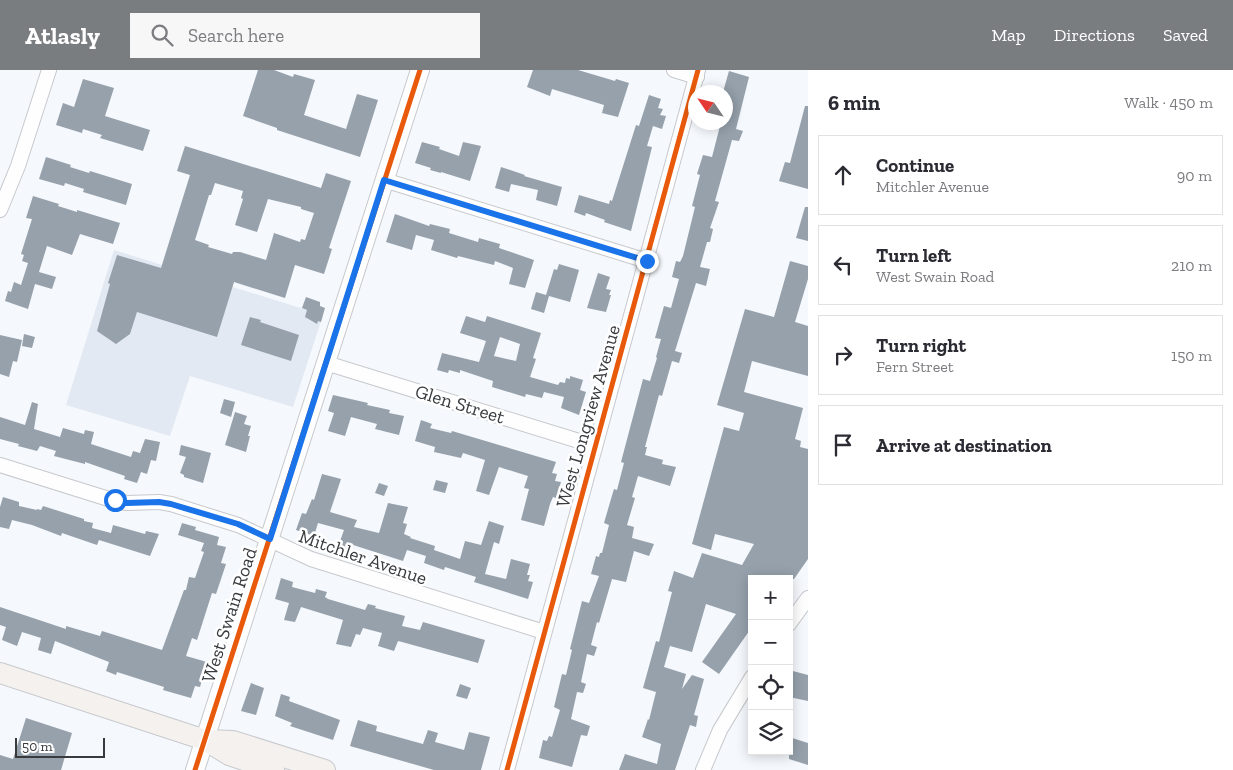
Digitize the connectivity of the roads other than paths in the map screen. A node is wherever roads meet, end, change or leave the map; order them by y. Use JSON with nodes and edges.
{"nodes":[{"id":1,"x":49,"y":70,"type":"edge"},
{"id":2,"x":420,"y":70,"type":"edge"},
{"id":3,"x":674,"y":70,"type":"edge"},
{"id":4,"x":698,"y":74,"type":"edge"},
{"id":5,"x":384,"y":180,"type":"junction"},
{"id":6,"x":0,"y":210,"type":"edge"},
{"id":7,"x":647,"y":261,"type":"junction"},
{"id":8,"x":326,"y":363,"type":"junction"},
{"id":9,"x":595,"y":446,"type":"junction"},
{"id":10,"x":0,"y":465,"type":"edge"},
{"id":11,"x":270,"y":539,"type":"junction"},
{"id":12,"x":808,"y":598,"type":"edge"},
{"id":13,"x":792,"y":620,"type":"edge"},
{"id":14,"x":544,"y":632,"type":"junction"},
{"id":15,"x":0,"y":673,"type":"edge"},
{"id":16,"x":748,"y":684,"type":"edge"},
{"id":17,"x":205,"y":740,"type":"junction"},
{"id":18,"x":195,"y":770,"type":"edge"},
{"id":19,"x":274,"y":770,"type":"edge"},
{"id":20,"x":325,"y":770,"type":"edge"},
{"id":21,"x":507,"y":770,"type":"edge"},
{"id":22,"x":703,"y":770,"type":"edge"}],
"edges":[{"from":1,"to":6,"type":"street"},
{"from":2,"to":5,"type":"street","name":"West Swain Road"},
{"from":3,"to":4,"type":"street"},
{"from":4,"to":7,"type":"street","name":"West Longview Avenue"},
{"from":5,"to":7,"type":"street"},
{"from":5,"to":8,"type":"street","name":"West Swain Road"},
{"from":7,"to":9,"type":"street","name":"West Longview Avenue"},
{"from":8,"to":9,"type":"street","name":"Glen Street"},
{"from":8,"to":11,"type":"street","name":"West Swain Road"},
{"from":9,"to":14,"type":"street","name":"West Longview Avenue"},
{"from":10,"to":11,"type":"street","name":"Mitchler Avenue"},
{"from":11,"to":14,"type":"street","name":"Mitchler Avenue"},
{"from":11,"to":17,"type":"street","name":"West Swain Road"},
{"from":12,"to":13,"type":"street"},
{"from":14,"to":21,"type":"street","name":"West Longview Avenue"},
{"from":15,"to":17,"type":"main road"},
{"from":16,"to":22,"type":"street"},
{"from":17,"to":18,"type":"street","name":"West Swain Road"},
{"from":17,"to":19,"type":"main road"},
{"from":17,"to":20,"type":"main road"}]}
